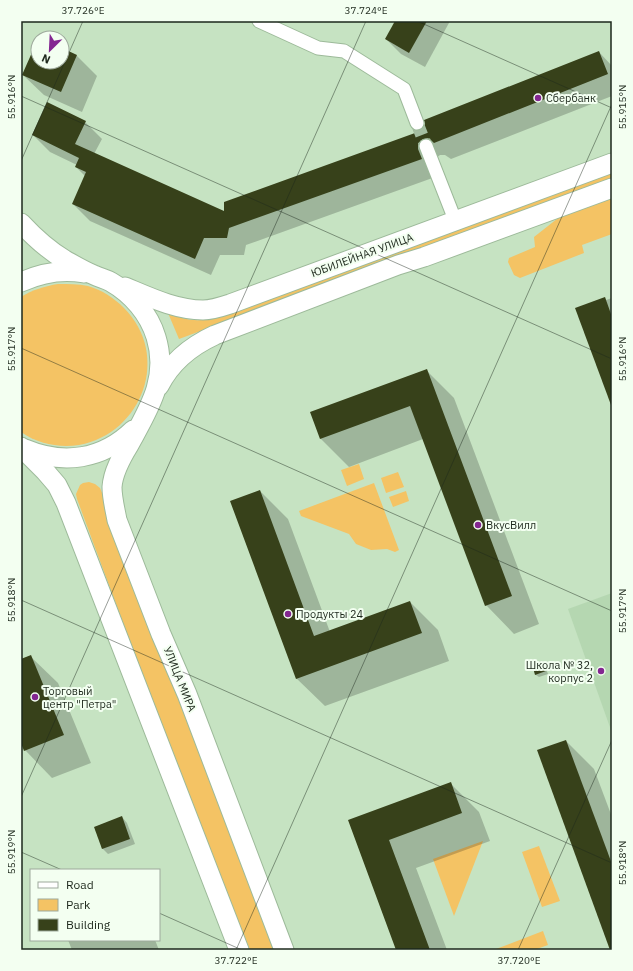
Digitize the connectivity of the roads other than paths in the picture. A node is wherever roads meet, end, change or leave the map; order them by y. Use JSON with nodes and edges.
{"nodes":[{"id":1,"x":260,"y":21,"type":"edge"},
{"id":2,"x":417,"y":123,"type":"tunnel mouth"},
{"id":3,"x":426,"y":146,"type":"tunnel mouth"},
{"id":4,"x":612,"y":163,"type":"edge"},
{"id":5,"x":612,"y":188,"type":"edge"},
{"id":6,"x":455,"y":220,"type":"junction"},
{"id":7,"x":21,"y":223,"type":"edge"},
{"id":8,"x":102,"y":278,"type":"junction"},
{"id":9,"x":21,"y":282,"type":"edge"},
{"id":10,"x":152,"y":401,"type":"junction"},
{"id":11,"x":21,"y":447,"type":"edge"},
{"id":12,"x":239,"y":950,"type":"edge"},
{"id":13,"x":284,"y":950,"type":"edge"}],
"edges":[{"from":1,"to":2,"type":"street"},
{"from":3,"to":6,"type":"street"},
{"from":4,"to":6,"type":"main road","name":"ЮБИЛЕЙНАЯ УЛИЦА"},
{"from":5,"to":10,"type":"main road","name":"ЮБИЛЕЙНАЯ УЛИЦА"},
{"from":6,"to":8,"type":"main road","name":"ЮБИЛЕЙНАЯ УЛИЦА"},
{"from":7,"to":8,"type":"main road","name":"УЛИЦА МИРА"},
{"from":8,"to":9,"type":"main road","name":"УЛИЦА МИРА"},
{"from":8,"to":10,"type":"main road","name":"УЛИЦА МИРА"},
{"from":10,"to":11,"type":"main road","name":"УЛИЦА МИРА"},
{"from":10,"to":13,"type":"main road","name":"УЛИЦА МИРА"},
{"from":11,"to":12,"type":"main road","name":"УЛИЦА МИРА"}]}
